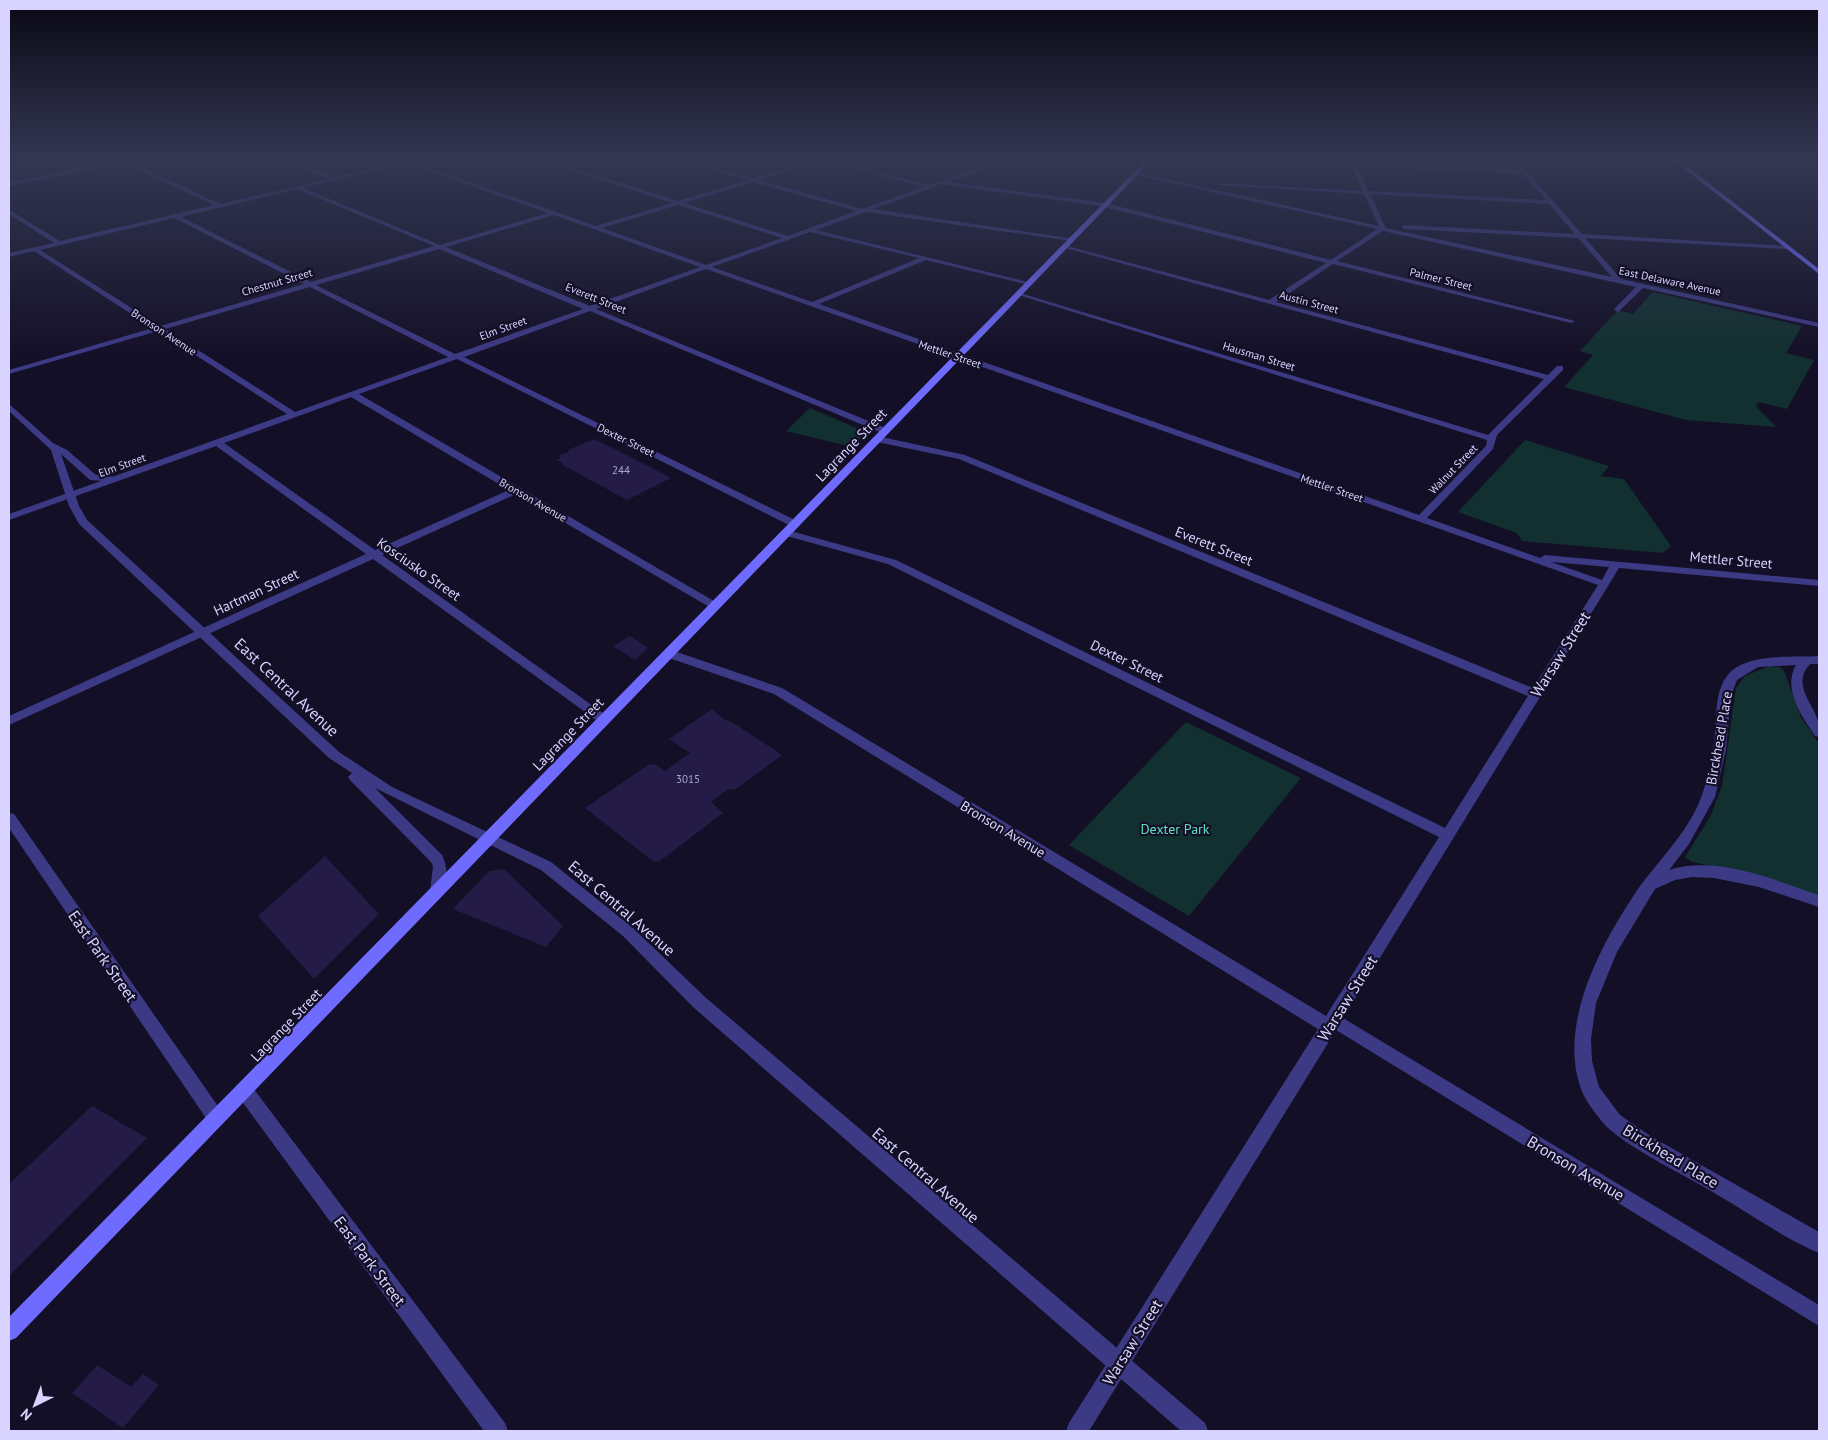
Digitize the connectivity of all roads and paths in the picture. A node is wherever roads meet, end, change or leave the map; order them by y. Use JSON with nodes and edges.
{"nodes":[{"id":1,"x":34,"y":227,"type":"edge"},
{"id":2,"x":127,"y":227,"type":"edge"},
{"id":3,"x":197,"y":227,"type":"edge"},
{"id":4,"x":392,"y":227,"type":"edge"},
{"id":5,"x":507,"y":227,"type":"edge"},
{"id":6,"x":754,"y":227,"type":"edge"},
{"id":7,"x":817,"y":227,"type":"edge"},
{"id":8,"x":970,"y":227,"type":"edge"},
{"id":9,"x":1083,"y":227,"type":"edge"},
{"id":10,"x":1190,"y":227,"type":"edge"},
{"id":11,"x":1383,"y":227,"type":"joint"},
{"id":12,"x":1387,"y":227,"type":"edge"},
{"id":13,"x":1573,"y":227,"type":"edge"},
{"id":14,"x":1761,"y":227,"type":"edge"},
{"id":15,"x":594,"y":228,"type":"edge"},
{"id":16,"x":809,"y":230,"type":"junction"},
{"id":17,"x":1581,"y":236,"type":"junction"},
{"id":18,"x":788,"y":238,"type":"junction"},
{"id":19,"x":59,"y":243,"type":"junction"},
{"id":20,"x":1068,"y":243,"type":"junction"},
{"id":21,"x":440,"y":247,"type":"junction"},
{"id":22,"x":1786,"y":247,"type":"junction"},
{"id":23,"x":35,"y":249,"type":"junction"},
{"id":24,"x":9,"y":255,"type":"edge"},
{"id":25,"x":926,"y":258,"type":"junction"},
{"id":26,"x":1332,"y":262,"type":"junction"},
{"id":27,"x":706,"y":267,"type":"junction"},
{"id":28,"x":1819,"y":272,"type":"edge"},
{"id":29,"x":1618,"y":280,"type":"junction"},
{"id":30,"x":1029,"y":283,"type":"junction"},
{"id":31,"x":310,"y":284,"type":"junction"},
{"id":32,"x":1642,"y":285,"type":"junction"},
{"id":33,"x":1018,"y":294,"type":"junction"},
{"id":34,"x":1270,"y":303,"type":"junction"},
{"id":35,"x":811,"y":305,"type":"junction"},
{"id":36,"x":590,"y":308,"type":"junction"},
{"id":37,"x":1618,"y":310,"type":"dead end"},
{"id":38,"x":1571,"y":321,"type":"dead end"},
{"id":39,"x":1819,"y":325,"type":"edge"},
{"id":40,"x":159,"y":328,"type":"junction"},
{"id":41,"x":455,"y":356,"type":"junction"},
{"id":42,"x":958,"y":357,"type":"junction"},
{"id":43,"x":1560,"y":368,"type":"dead end"},
{"id":44,"x":9,"y":372,"type":"edge"},
{"id":45,"x":1548,"y":378,"type":"junction"},
{"id":46,"x":352,"y":394,"type":"junction"},
{"id":47,"x":9,"y":407,"type":"edge"},
{"id":48,"x":294,"y":415,"type":"junction"},
{"id":49,"x":881,"y":435,"type":"junction"},
{"id":50,"x":1493,"y":439,"type":"junction"},
{"id":51,"x":217,"y":442,"type":"junction"},
{"id":52,"x":52,"y":445,"type":"junction"},
{"id":53,"x":115,"y":479,"type":"junction"},
{"id":54,"x":516,"y":490,"type":"junction"},
{"id":55,"x":71,"y":495,"type":"junction"},
{"id":56,"x":9,"y":517,"type":"edge"},
{"id":57,"x":1420,"y":520,"type":"junction"},
{"id":58,"x":791,"y":529,"type":"junction"},
{"id":59,"x":1492,"y":545,"type":"junction"},
{"id":60,"x":373,"y":555,"type":"junction"},
{"id":61,"x":1616,"y":565,"type":"junction"},
{"id":62,"x":1819,"y":583,"type":"edge"},
{"id":63,"x":1604,"y":584,"type":"junction"},
{"id":64,"x":715,"y":606,"type":"junction"},
{"id":65,"x":203,"y":633,"type":"junction"},
{"id":66,"x":667,"y":653,"type":"junction"},
{"id":67,"x":1813,"y":660,"type":"edge"},
{"id":68,"x":1535,"y":694,"type":"junction"},
{"id":69,"x":604,"y":719,"type":"junction"},
{"id":70,"x":9,"y":721,"type":"edge"},
{"id":71,"x":1819,"y":733,"type":"edge"},
{"id":72,"x":328,"y":748,"type":"junction"},
{"id":73,"x":9,"y":818,"type":"edge"},
{"id":74,"x":1447,"y":835,"type":"junction"},
{"id":75,"x":488,"y":838,"type":"junction"},
{"id":76,"x":1647,"y":889,"type":"junction"},
{"id":77,"x":437,"y":890,"type":"junction"},
{"id":78,"x":1819,"y":901,"type":"edge"},
{"id":79,"x":1331,"y":1024,"type":"junction"},
{"id":80,"x":244,"y":1090,"type":"junction"},
{"id":81,"x":216,"y":1118,"type":"junction"},
{"id":82,"x":1819,"y":1243,"type":"edge"},
{"id":83,"x":1819,"y":1316,"type":"edge"},
{"id":84,"x":9,"y":1331,"type":"edge"},
{"id":85,"x":1118,"y":1364,"type":"junction"},
{"id":86,"x":497,"y":1431,"type":"edge"},
{"id":87,"x":1077,"y":1431,"type":"edge"},
{"id":88,"x":1197,"y":1431,"type":"edge"}],
"edges":[{"from":1,"to":19,"type":"street"},
{"from":2,"to":19,"type":"street"},
{"from":3,"to":31,"type":"street","name":"Dexter Street"},
{"from":4,"to":21,"type":"street","name":"Everett Street"},
{"from":5,"to":21,"type":"street","name":"Chestnut Street"},
{"from":6,"to":18,"type":"street"},
{"from":7,"to":16,"type":"street","name":"Elm Street"},
{"from":8,"to":20,"type":"street","name":"Austin Street"},
{"from":9,"to":20,"type":"main road","name":"Lagrange Street"},
{"from":10,"to":26,"type":"street","name":"Palmer Street"},
{"from":11,"to":26,"type":"street"},
{"from":11,"to":29,"type":"street","name":"East Delaware Avenue"},
{"from":12,"to":17,"type":"street"},
{"from":13,"to":17,"type":"street"},
{"from":14,"to":22,"type":"main road"},
{"from":15,"to":27,"type":"street","name":"Mettler Street"},
{"from":16,"to":18,"type":"street","name":"Elm Street"},
{"from":16,"to":25,"type":"street"},
{"from":17,"to":22,"type":"street"},
{"from":17,"to":29,"type":"street"},
{"from":18,"to":27,"type":"street","name":"Elm Street"},
{"from":19,"to":23,"type":"street"},
{"from":20,"to":30,"type":"main road","name":"Lagrange Street"},
{"from":20,"to":34,"type":"street","name":"Austin Street"},
{"from":21,"to":31,"type":"street","name":"Chestnut Street"},
{"from":21,"to":36,"type":"street","name":"Everett Street"},
{"from":22,"to":28,"type":"main road"},
{"from":23,"to":24,"type":"street"},
{"from":23,"to":40,"type":"street","name":"Bronson Avenue"},
{"from":25,"to":30,"type":"street"},
{"from":25,"to":35,"type":"street"},
{"from":26,"to":34,"type":"street"},
{"from":26,"to":38,"type":"street","name":"Palmer Street"},
{"from":27,"to":35,"type":"street","name":"Mettler Street"},
{"from":27,"to":36,"type":"street","name":"Elm Street"},
{"from":29,"to":32,"type":"street","name":"East Delaware Avenue"},
{"from":30,"to":33,"type":"main road","name":"Lagrange Street"},
{"from":31,"to":40,"type":"street","name":"Chestnut Street"},
{"from":31,"to":41,"type":"street","name":"Dexter Street"},
{"from":32,"to":37,"type":"street"},
{"from":32,"to":39,"type":"street","name":"East Delaware Avenue"},
{"from":33,"to":42,"type":"main road","name":"Lagrange Street"},
{"from":33,"to":50,"type":"street","name":"Hausman Street"},
{"from":34,"to":45,"type":"street","name":"Austin Street"},
{"from":35,"to":42,"type":"street","name":"Mettler Street"},
{"from":36,"to":41,"type":"street","name":"Elm Street"},
{"from":36,"to":49,"type":"street","name":"Everett Street"},
{"from":40,"to":44,"type":"street","name":"Chestnut Street"},
{"from":40,"to":48,"type":"street","name":"Bronson Avenue"},
{"from":41,"to":46,"type":"street","name":"Elm Street"},
{"from":41,"to":58,"type":"street","name":"Dexter Street"},
{"from":42,"to":49,"type":"main road","name":"Lagrange Street"},
{"from":42,"to":57,"type":"street","name":"Mettler Street"},
{"from":43,"to":45,"type":"street","name":"Walnut Street"},
{"from":45,"to":50,"type":"street","name":"Walnut Street"},
{"from":46,"to":48,"type":"street","name":"Elm Street"},
{"from":46,"to":54,"type":"street","name":"Bronson Avenue"},
{"from":47,"to":52,"type":"street","name":"East Central Avenue"},
{"from":48,"to":51,"type":"street","name":"Elm Street"},
{"from":49,"to":58,"type":"main road","name":"Lagrange Street"},
{"from":49,"to":68,"type":"street","name":"Everett Street"},
{"from":50,"to":57,"type":"street","name":"Walnut Street"},
{"from":51,"to":53,"type":"street","name":"Elm Street"},
{"from":51,"to":60,"type":"street","name":"Kosciusko Street"},
{"from":52,"to":53,"type":"street"},
{"from":52,"to":55,"type":"street","name":"East Central Avenue"},
{"from":53,"to":55,"type":"street","name":"Elm Street"},
{"from":54,"to":60,"type":"street","name":"Hartman Street"},
{"from":54,"to":64,"type":"street","name":"Bronson Avenue"},
{"from":55,"to":56,"type":"street","name":"Elm Street"},
{"from":55,"to":65,"type":"street","name":"East Central Avenue"},
{"from":57,"to":59,"type":"street","name":"Mettler Street"},
{"from":58,"to":64,"type":"main road","name":"Lagrange Street"},
{"from":58,"to":74,"type":"street","name":"Dexter Street"},
{"from":59,"to":61,"type":"street","name":"Mettler Street"},
{"from":59,"to":63,"type":"street","name":"Mettler Street"},
{"from":60,"to":65,"type":"street","name":"Hartman Street"},
{"from":60,"to":69,"type":"street","name":"Kosciusko Street"},
{"from":61,"to":62,"type":"street","name":"Mettler Street"},
{"from":61,"to":63,"type":"street","name":"Warsaw Street"},
{"from":63,"to":68,"type":"street","name":"Warsaw Street"},
{"from":64,"to":66,"type":"main road","name":"Lagrange Street"},
{"from":65,"to":70,"type":"street","name":"Hartman Street"},
{"from":65,"to":72,"type":"street","name":"East Central Avenue"},
{"from":66,"to":69,"type":"main road","name":"Lagrange Street"},
{"from":66,"to":79,"type":"street","name":"Bronson Avenue"},
{"from":67,"to":71,"type":"street","name":"Birckhead Place"},
{"from":67,"to":76,"type":"street","name":"Birckhead Place"},
{"from":68,"to":74,"type":"street","name":"Warsaw Street"},
{"from":69,"to":75,"type":"main road","name":"Lagrange Street"},
{"from":72,"to":75,"type":"street","name":"East Central Avenue"},
{"from":72,"to":77,"type":"street"},
{"from":73,"to":81,"type":"street","name":"East Park Street"},
{"from":74,"to":79,"type":"street","name":"Warsaw Street"},
{"from":75,"to":77,"type":"main road","name":"Lagrange Street"},
{"from":75,"to":85,"type":"street","name":"East Central Avenue"},
{"from":76,"to":78,"type":"street","name":"Birckhead Place"},
{"from":76,"to":82,"type":"street","name":"Birckhead Place"},
{"from":77,"to":80,"type":"main road","name":"Lagrange Street"},
{"from":79,"to":83,"type":"street","name":"Bronson Avenue"},
{"from":79,"to":85,"type":"street","name":"Warsaw Street"},
{"from":80,"to":81,"type":"main road","name":"Lagrange Street"},
{"from":80,"to":86,"type":"street","name":"East Park Street"},
{"from":81,"to":84,"type":"main road","name":"Lagrange Street"},
{"from":85,"to":87,"type":"street","name":"Warsaw Street"},
{"from":85,"to":88,"type":"street","name":"East Central Avenue"}]}
